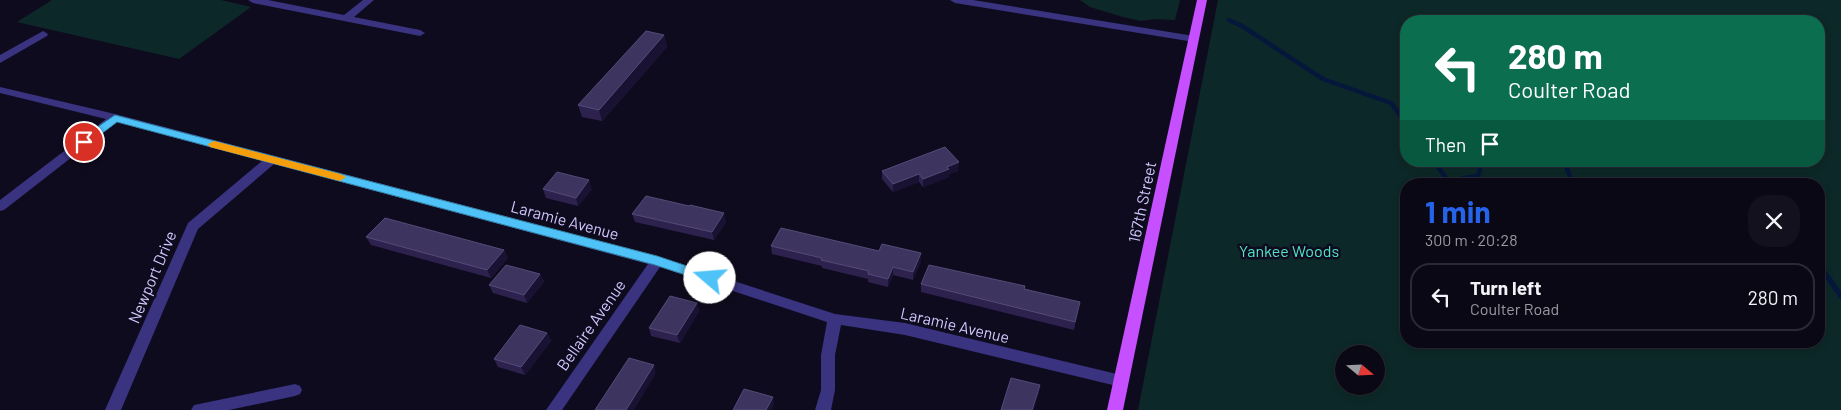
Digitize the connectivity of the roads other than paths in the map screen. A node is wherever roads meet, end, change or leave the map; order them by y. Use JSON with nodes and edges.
{"nodes":[{"id":1,"x":253,"y":0,"type":"edge"},
{"id":2,"x":369,"y":0,"type":"edge"},
{"id":3,"x":955,"y":0,"type":"edge"},
{"id":4,"x":1202,"y":0,"type":"edge"},
{"id":5,"x":345,"y":19,"type":"junction"},
{"id":6,"x":420,"y":33,"type":"dead end"},
{"id":7,"x":43,"y":34,"type":"dead end"},
{"id":8,"x":1194,"y":39,"type":"junction"},
{"id":9,"x":0,"y":60,"type":"edge"},
{"id":10,"x":0,"y":90,"type":"edge"},
{"id":11,"x":115,"y":118,"type":"junction"},
{"id":12,"x":272,"y":160,"type":"junction"},
{"id":13,"x":0,"y":207,"type":"edge"},
{"id":14,"x":657,"y":261,"type":"junction"},
{"id":15,"x":835,"y":319,"type":"junction"},
{"id":16,"x":1121,"y":381,"type":"junction"},
{"id":17,"x":295,"y":390,"type":"dead end"},
{"id":18,"x":113,"y":410,"type":"edge"},
{"id":19,"x":199,"y":410,"type":"edge"},
{"id":20,"x":554,"y":410,"type":"edge"},
{"id":21,"x":823,"y":410,"type":"edge"},
{"id":22,"x":1115,"y":410,"type":"edge"}],
"edges":[{"from":1,"to":5,"type":"street"},
{"from":2,"to":5,"type":"street"},
{"from":3,"to":8,"type":"street"},
{"from":4,"to":8,"type":"main road","name":"167th Street"},
{"from":5,"to":6,"type":"street"},
{"from":7,"to":9,"type":"street"},
{"from":8,"to":16,"type":"main road","name":"167th Street"},
{"from":10,"to":11,"type":"street","name":"Laramie Avenue"},
{"from":11,"to":12,"type":"street","name":"Laramie Avenue"},
{"from":11,"to":13,"type":"street"},
{"from":12,"to":14,"type":"street","name":"Laramie Avenue"},
{"from":12,"to":18,"type":"street","name":"Newport Drive"},
{"from":14,"to":15,"type":"street","name":"Laramie Avenue"},
{"from":14,"to":20,"type":"street","name":"Bellaire Avenue"},
{"from":15,"to":16,"type":"street","name":"Laramie Avenue"},
{"from":15,"to":21,"type":"street"},
{"from":16,"to":22,"type":"main road","name":"167th Street"},
{"from":17,"to":19,"type":"street"}]}
